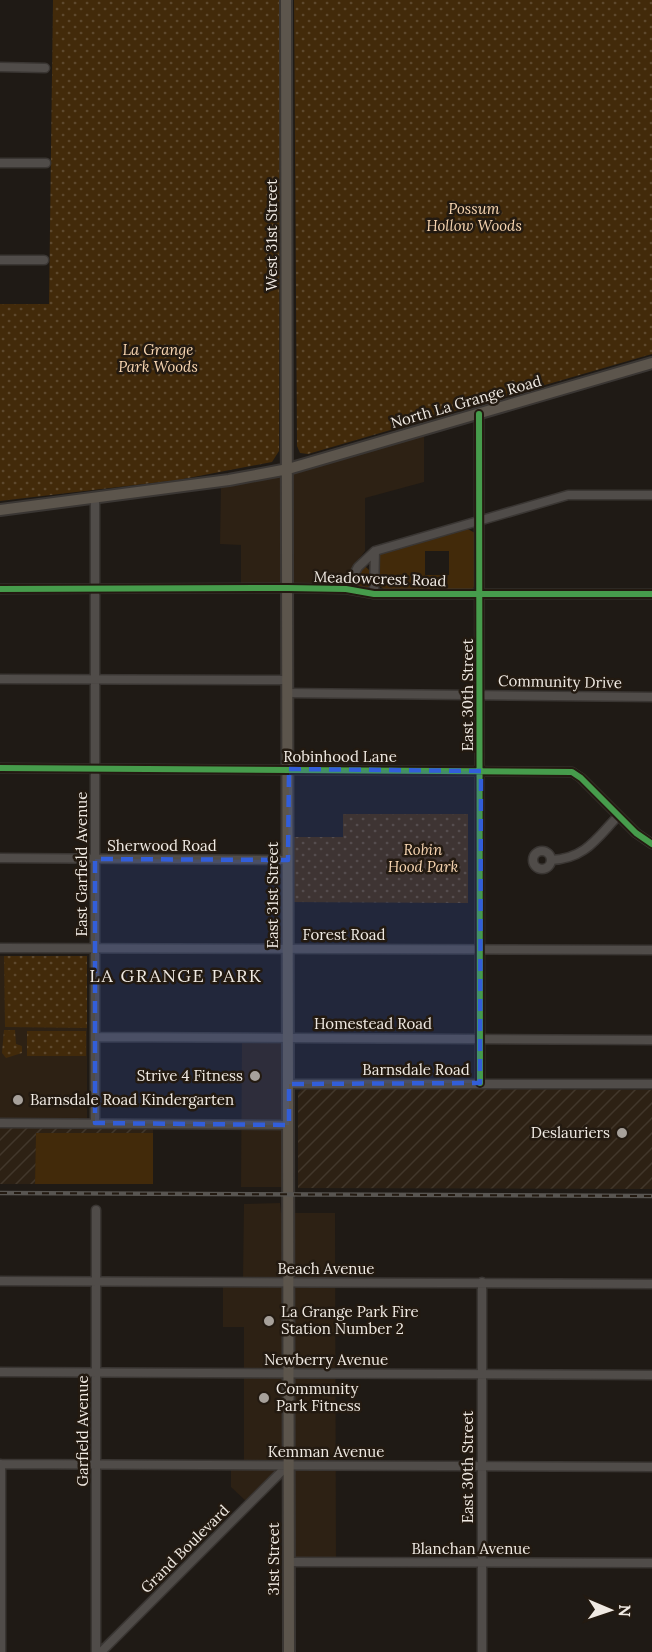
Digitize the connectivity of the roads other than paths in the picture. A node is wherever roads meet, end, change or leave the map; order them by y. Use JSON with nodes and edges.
{"nodes":[{"id":1,"x":286,"y":0,"type":"edge"},
{"id":2,"x":0,"y":67,"type":"edge"},
{"id":3,"x":45,"y":68,"type":"dead end"},
{"id":4,"x":0,"y":163,"type":"edge"},
{"id":5,"x":46,"y":163,"type":"dead end"},
{"id":6,"x":0,"y":260,"type":"edge"},
{"id":7,"x":44,"y":260,"type":"dead end"},
{"id":8,"x":652,"y":363,"type":"edge"},
{"id":9,"x":479,"y":414,"type":"junction"},
{"id":10,"x":288,"y":469,"type":"junction"},
{"id":11,"x":652,"y":495,"type":"edge"},
{"id":12,"x":95,"y":498,"type":"junction"},
{"id":13,"x":0,"y":510,"type":"edge"},
{"id":14,"x":480,"y":520,"type":"junction"},
{"id":15,"x":375,"y":551,"type":"junction"},
{"id":16,"x":288,"y":588,"type":"junction"},
{"id":17,"x":0,"y":589,"type":"edge"},
{"id":18,"x":346,"y":589,"type":"junction"},
{"id":19,"x":95,"y":590,"type":"junction"},
{"id":20,"x":374,"y":594,"type":"junction"},
{"id":21,"x":480,"y":594,"type":"junction"},
{"id":22,"x":652,"y":594,"type":"edge"},
{"id":23,"x":0,"y":679,"type":"edge"},
{"id":24,"x":95,"y":679,"type":"junction"},
{"id":25,"x":288,"y":680,"type":"junction"},
{"id":26,"x":288,"y":693,"type":"junction"},
{"id":27,"x":481,"y":694,"type":"junction"},
{"id":28,"x":652,"y":697,"type":"edge"},
{"id":29,"x":0,"y":768,"type":"edge"},
{"id":30,"x":96,"y":769,"type":"junction"},
{"id":31,"x":289,"y":769,"type":"junction"},
{"id":32,"x":481,"y":771,"type":"junction"},
{"id":33,"x":618,"y":816,"type":"junction"},
{"id":34,"x":652,"y":844,"type":"edge"},
{"id":35,"x":0,"y":858,"type":"edge"},
{"id":36,"x":95,"y":859,"type":"junction"},
{"id":37,"x":288,"y":860,"type":"junction"},
{"id":38,"x":551,"y":860,"type":"dead end"},
{"id":39,"x":0,"y":948,"type":"edge"},
{"id":40,"x":95,"y":948,"type":"junction"},
{"id":41,"x":288,"y":949,"type":"junction"},
{"id":42,"x":480,"y":949,"type":"junction"},
{"id":43,"x":652,"y":950,"type":"edge"},
{"id":44,"x":95,"y":1037,"type":"junction"},
{"id":45,"x":289,"y":1038,"type":"junction"},
{"id":46,"x":480,"y":1038,"type":"junction"},
{"id":47,"x":652,"y":1040,"type":"edge"},
{"id":48,"x":480,"y":1083,"type":"junction"},
{"id":49,"x":289,"y":1084,"type":"junction"},
{"id":50,"x":652,"y":1084,"type":"edge"},
{"id":51,"x":0,"y":1123,"type":"edge"},
{"id":52,"x":95,"y":1123,"type":"junction"},
{"id":53,"x":289,"y":1125,"type":"junction"},
{"id":54,"x":96,"y":1210,"type":"dead end"},
{"id":55,"x":0,"y":1281,"type":"edge"},
{"id":56,"x":96,"y":1281,"type":"junction"},
{"id":57,"x":289,"y":1282,"type":"junction"},
{"id":58,"x":482,"y":1282,"type":"junction"},
{"id":59,"x":652,"y":1284,"type":"edge"},
{"id":60,"x":0,"y":1372,"type":"edge"},
{"id":61,"x":96,"y":1372,"type":"junction"},
{"id":62,"x":289,"y":1373,"type":"junction"},
{"id":63,"x":482,"y":1374,"type":"junction"},
{"id":64,"x":652,"y":1375,"type":"edge"},
{"id":65,"x":1,"y":1464,"type":"edge"},
{"id":66,"x":96,"y":1464,"type":"junction"},
{"id":67,"x":288,"y":1465,"type":"junction"},
{"id":68,"x":482,"y":1466,"type":"junction"},
{"id":69,"x":652,"y":1467,"type":"edge"},
{"id":70,"x":289,"y":1562,"type":"junction"},
{"id":71,"x":482,"y":1563,"type":"junction"},
{"id":72,"x":652,"y":1563,"type":"edge"},
{"id":73,"x":1,"y":1652,"type":"edge"},
{"id":74,"x":96,"y":1652,"type":"edge"},
{"id":75,"x":101,"y":1652,"type":"edge"},
{"id":76,"x":289,"y":1652,"type":"edge"},
{"id":77,"x":482,"y":1652,"type":"edge"}],
"edges":[{"from":1,"to":10,"type":"main road","name":"West 31st Street"},
{"from":2,"to":3,"type":"street"},
{"from":4,"to":5,"type":"street"},
{"from":6,"to":7,"type":"street"},
{"from":8,"to":9,"type":"main road","name":"North La Grange Road"},
{"from":9,"to":10,"type":"main road","name":"North La Grange Road"},
{"from":9,"to":14,"type":"street","name":"East 30th Street"},
{"from":10,"to":12,"type":"main road","name":"North La Grange Road"},
{"from":10,"to":16,"type":"main road","name":"East 31st Street"},
{"from":11,"to":14,"type":"street"},
{"from":12,"to":13,"type":"main road"},
{"from":12,"to":19,"type":"street","name":"East Garfield Avenue"},
{"from":14,"to":15,"type":"street"},
{"from":14,"to":21,"type":"street","name":"East 30th Street"},
{"from":15,"to":18,"type":"street"},
{"from":15,"to":20,"type":"street"},
{"from":16,"to":18,"type":"street","name":"Meadowcrest Road"},
{"from":16,"to":19,"type":"street","name":"Meadowcrest Road"},
{"from":16,"to":25,"type":"main road","name":"East 31st Street"},
{"from":17,"to":19,"type":"street","name":"Meadowcrest Road"},
{"from":18,"to":20,"type":"street","name":"Meadowcrest Road"},
{"from":19,"to":24,"type":"street","name":"East Garfield Avenue"},
{"from":20,"to":21,"type":"street","name":"Meadowcrest Road"},
{"from":21,"to":22,"type":"street","name":"Meadowcrest Road"},
{"from":21,"to":27,"type":"street","name":"East 30th Street"},
{"from":23,"to":24,"type":"street"},
{"from":24,"to":25,"type":"street"},
{"from":24,"to":30,"type":"street","name":"East Garfield Avenue"},
{"from":25,"to":26,"type":"main road","name":"East 31st Street"},
{"from":26,"to":27,"type":"street","name":"Community Drive"},
{"from":26,"to":31,"type":"main road","name":"East 31st Street"},
{"from":27,"to":28,"type":"street","name":"Community Drive"},
{"from":27,"to":32,"type":"street","name":"East 30th Street"},
{"from":29,"to":30,"type":"street","name":"Robinhood Lane"},
{"from":30,"to":31,"type":"street","name":"Robinhood Lane"},
{"from":30,"to":36,"type":"street","name":"East Garfield Avenue"},
{"from":31,"to":32,"type":"street","name":"Robinhood Lane"},
{"from":31,"to":37,"type":"main road","name":"East 31st Street"},
{"from":32,"to":33,"type":"street","name":"Robinhood Lane"},
{"from":32,"to":42,"type":"street","name":"East 30th Street"},
{"from":33,"to":34,"type":"street","name":"Robinhood Lane"},
{"from":33,"to":38,"type":"street"},
{"from":35,"to":36,"type":"street","name":"Sherwood Road"},
{"from":36,"to":37,"type":"street","name":"Sherwood Road"},
{"from":36,"to":40,"type":"street","name":"East Garfield Avenue"},
{"from":37,"to":41,"type":"main road","name":"East 31st Street"},
{"from":39,"to":40,"type":"street","name":"Forest Road"},
{"from":40,"to":41,"type":"street","name":"Forest Road"},
{"from":40,"to":44,"type":"street","name":"East Garfield Avenue"},
{"from":41,"to":42,"type":"street","name":"Forest Road"},
{"from":41,"to":45,"type":"main road","name":"East 31st Street"},
{"from":42,"to":43,"type":"street","name":"Forest Road"},
{"from":42,"to":46,"type":"street","name":"East 30th Street"},
{"from":44,"to":45,"type":"street","name":"Homestead Road"},
{"from":44,"to":52,"type":"street","name":"East Garfield Avenue"},
{"from":45,"to":46,"type":"street","name":"Homestead Road"},
{"from":45,"to":49,"type":"main road","name":"East 31st Street"},
{"from":46,"to":47,"type":"street","name":"Homestead Road"},
{"from":46,"to":48,"type":"street","name":"East 30th Street"},
{"from":48,"to":49,"type":"street","name":"Barnsdale Road"},
{"from":48,"to":50,"type":"street","name":"Barnsdale Road"},
{"from":49,"to":53,"type":"main road","name":"East 31st Street"},
{"from":51,"to":52,"type":"street"},
{"from":52,"to":53,"type":"street"},
{"from":53,"to":57,"type":"main road","name":"East 31st Street"},
{"from":54,"to":56,"type":"street","name":"Garfield Avenue"},
{"from":55,"to":56,"type":"street","name":"Beach Avenue"},
{"from":56,"to":57,"type":"street","name":"Beach Avenue"},
{"from":56,"to":61,"type":"street","name":"Garfield Avenue"},
{"from":57,"to":58,"type":"street","name":"Beach Avenue"},
{"from":57,"to":62,"type":"main road","name":"East 31st Street"},
{"from":58,"to":59,"type":"street","name":"Beach Avenue"},
{"from":58,"to":63,"type":"street","name":"East 30th Street"},
{"from":60,"to":61,"type":"street","name":"Newberry Avenue"},
{"from":61,"to":62,"type":"street","name":"Newberry Avenue"},
{"from":61,"to":66,"type":"street","name":"Garfield Avenue"},
{"from":62,"to":63,"type":"street","name":"Newberry Avenue"},
{"from":62,"to":67,"type":"main road","name":"East 31st Street"},
{"from":63,"to":64,"type":"street","name":"Newberry Avenue"},
{"from":63,"to":68,"type":"street","name":"East 30th Street"},
{"from":65,"to":66,"type":"street","name":"Kemman Avenue"},
{"from":65,"to":73,"type":"street"},
{"from":66,"to":67,"type":"street","name":"Kemman Avenue"},
{"from":66,"to":74,"type":"street","name":"Garfield Avenue"},
{"from":67,"to":68,"type":"street","name":"Kemman Avenue"},
{"from":67,"to":70,"type":"main road","name":"31st Street"},
{"from":67,"to":75,"type":"street","name":"Grand Boulevard"},
{"from":68,"to":69,"type":"street","name":"Kemman Avenue"},
{"from":68,"to":71,"type":"street","name":"East 30th Street"},
{"from":70,"to":71,"type":"street","name":"Blanchan Avenue"},
{"from":70,"to":76,"type":"main road","name":"31st Street"},
{"from":71,"to":72,"type":"street","name":"Blanchan Avenue"},
{"from":71,"to":77,"type":"street","name":"East 30th Street"}]}
